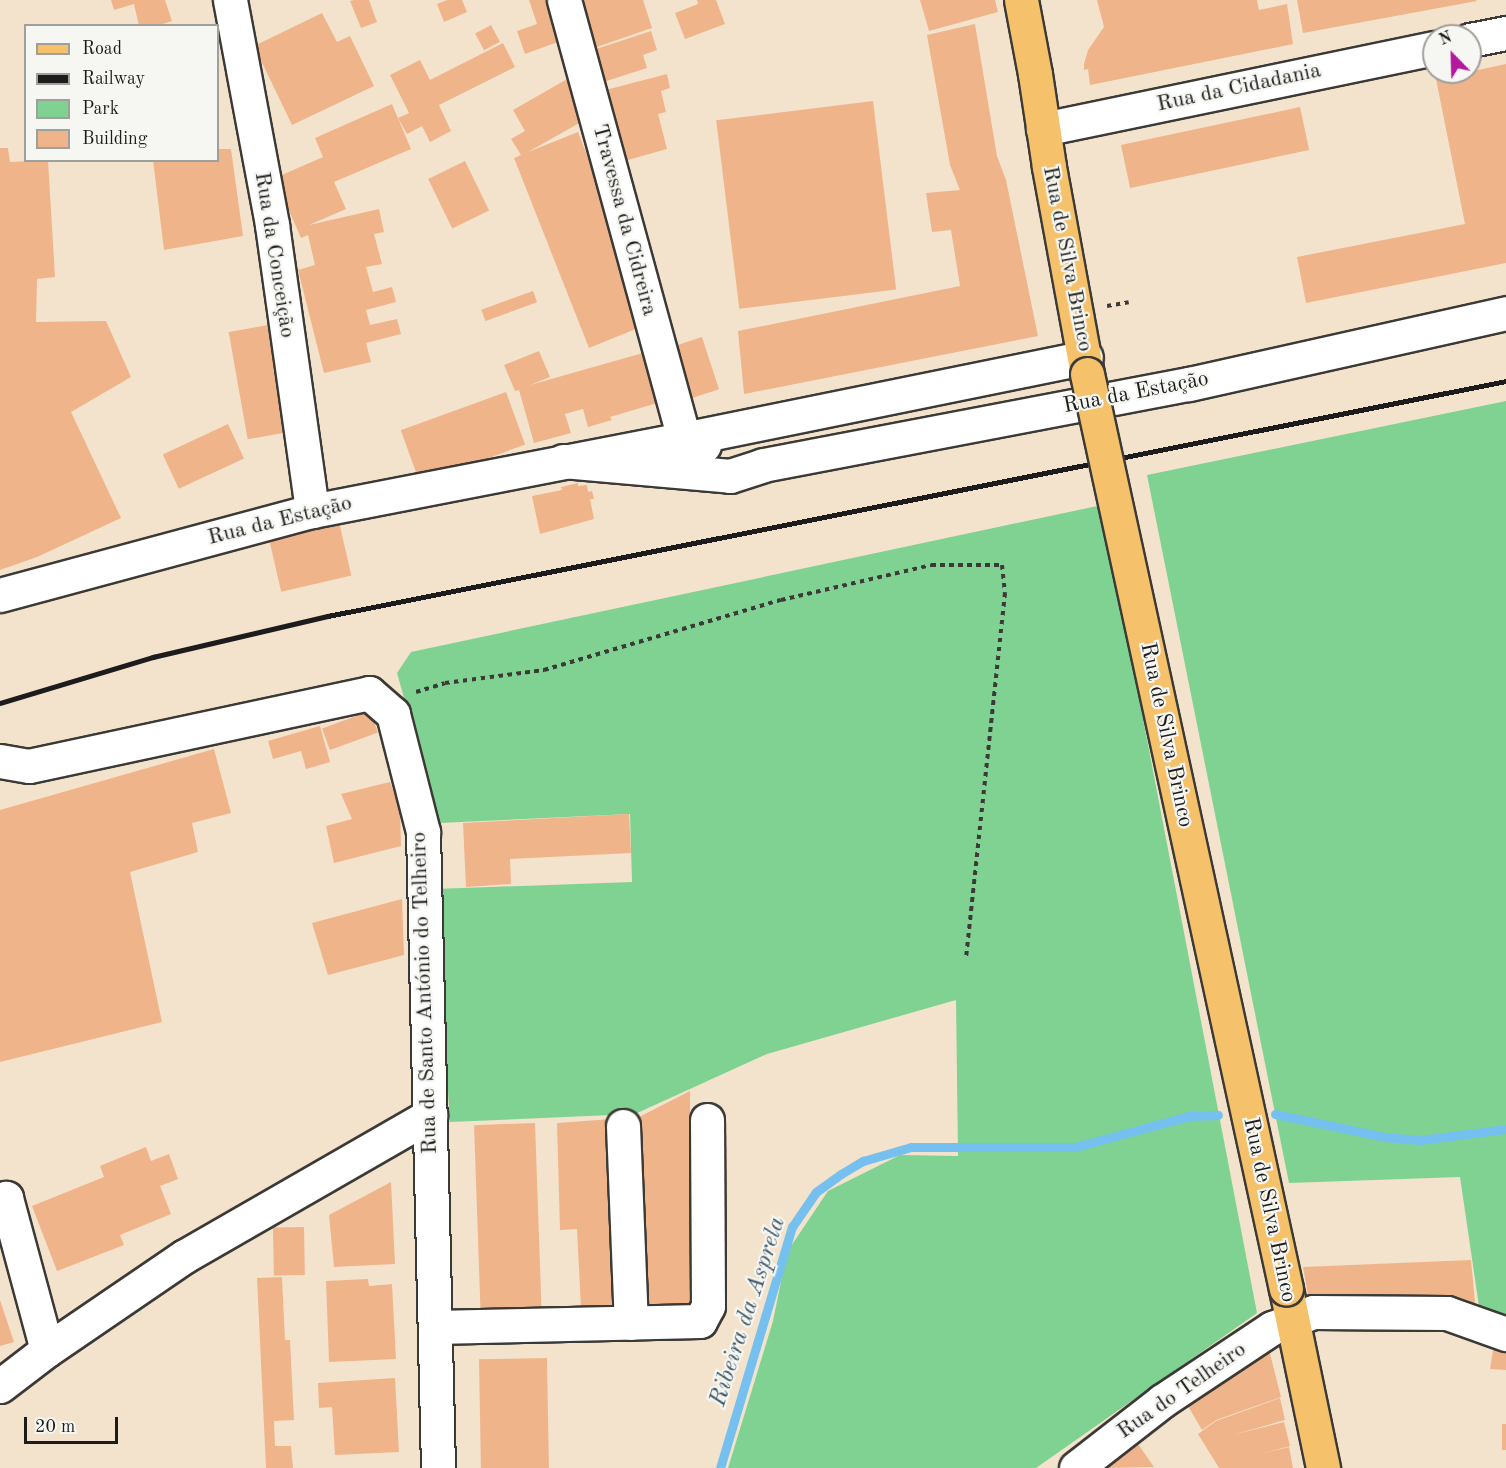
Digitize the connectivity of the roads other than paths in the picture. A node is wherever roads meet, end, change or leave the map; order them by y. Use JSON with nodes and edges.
{"nodes":[{"id":1,"x":230,"y":0,"type":"edge"},
{"id":2,"x":564,"y":0,"type":"edge"},
{"id":3,"x":1021,"y":0,"type":"edge"},
{"id":4,"x":1506,"y":33,"type":"edge"},
{"id":5,"x":1482,"y":38,"type":"edge"},
{"id":6,"x":1422,"y":50,"type":"edge"},
{"id":7,"x":1043,"y":129,"type":"junction"},
{"id":8,"x":1506,"y":313,"type":"edge"},
{"id":9,"x":1087,"y":365,"type":"junction"},
{"id":10,"x":684,"y":439,"type":"junction"},
{"id":11,"x":563,"y":460,"type":"junction"},
{"id":12,"x":763,"y":465,"type":"junction"},
{"id":13,"x":312,"y":511,"type":"junction"},
{"id":14,"x":0,"y":595,"type":"edge"},
{"id":15,"x":0,"y":761,"type":"edge"},
{"id":16,"x":430,"y":1115,"type":"junction"},
{"id":17,"x":707,"y":1120,"type":"dead end"},
{"id":18,"x":623,"y":1126,"type":"dead end"},
{"id":19,"x":0,"y":1201,"type":"edge"},
{"id":20,"x":1289,"y":1304,"type":"junction"},
{"id":21,"x":631,"y":1323,"type":"junction"},
{"id":22,"x":435,"y":1327,"type":"junction"},
{"id":23,"x":1506,"y":1334,"type":"edge"},
{"id":24,"x":47,"y":1350,"type":"junction"},
{"id":25,"x":0,"y":1386,"type":"edge"},
{"id":26,"x":438,"y":1468,"type":"edge"},
{"id":27,"x":1076,"y":1468,"type":"edge"},
{"id":28,"x":1323,"y":1468,"type":"edge"}],
"edges":[{"from":1,"to":13,"type":"street","name":"Rua da Conceição"},
{"from":2,"to":10,"type":"street","name":"Travessa da Cidreira"},
{"from":3,"to":7,"type":"main road","name":"Rua de Silva Brinco"},
{"from":4,"to":5,"type":"street"},
{"from":6,"to":7,"type":"street","name":"Rua da Cidadania"},
{"from":7,"to":9,"type":"main road","name":"Rua de Silva Brinco"},
{"from":8,"to":12,"type":"street","name":"Rua da Estação"},
{"from":9,"to":10,"type":"street","name":"Rua da Estação"},
{"from":9,"to":20,"type":"main road","name":"Rua de Silva Brinco","bridge":true},
{"from":10,"to":11,"type":"street","name":"Rua da Estação"},
{"from":10,"to":12,"type":"street","name":"Rua da Estação"},
{"from":11,"to":12,"type":"street","name":"Rua da Estação"},
{"from":11,"to":13,"type":"street","name":"Rua da Estação"},
{"from":13,"to":14,"type":"street","name":"Rua da Estação"},
{"from":15,"to":16,"type":"street","name":"Rua de Santo António do Telheiro"},
{"from":16,"to":22,"type":"street","name":"Rua de Santo António do Telheiro"},
{"from":16,"to":24,"type":"street"},
{"from":17,"to":21,"type":"street"},
{"from":18,"to":21,"type":"street"},
{"from":19,"to":24,"type":"street"},
{"from":20,"to":23,"type":"street","name":"Rua do Telheiro"},
{"from":20,"to":27,"type":"street","name":"Rua do Telheiro"},
{"from":20,"to":28,"type":"main road","name":"Rua de Silva Brinco"},
{"from":21,"to":22,"type":"street"},
{"from":22,"to":26,"type":"street","name":"Rua de Santo António do Telheiro"},
{"from":24,"to":25,"type":"street"}]}
